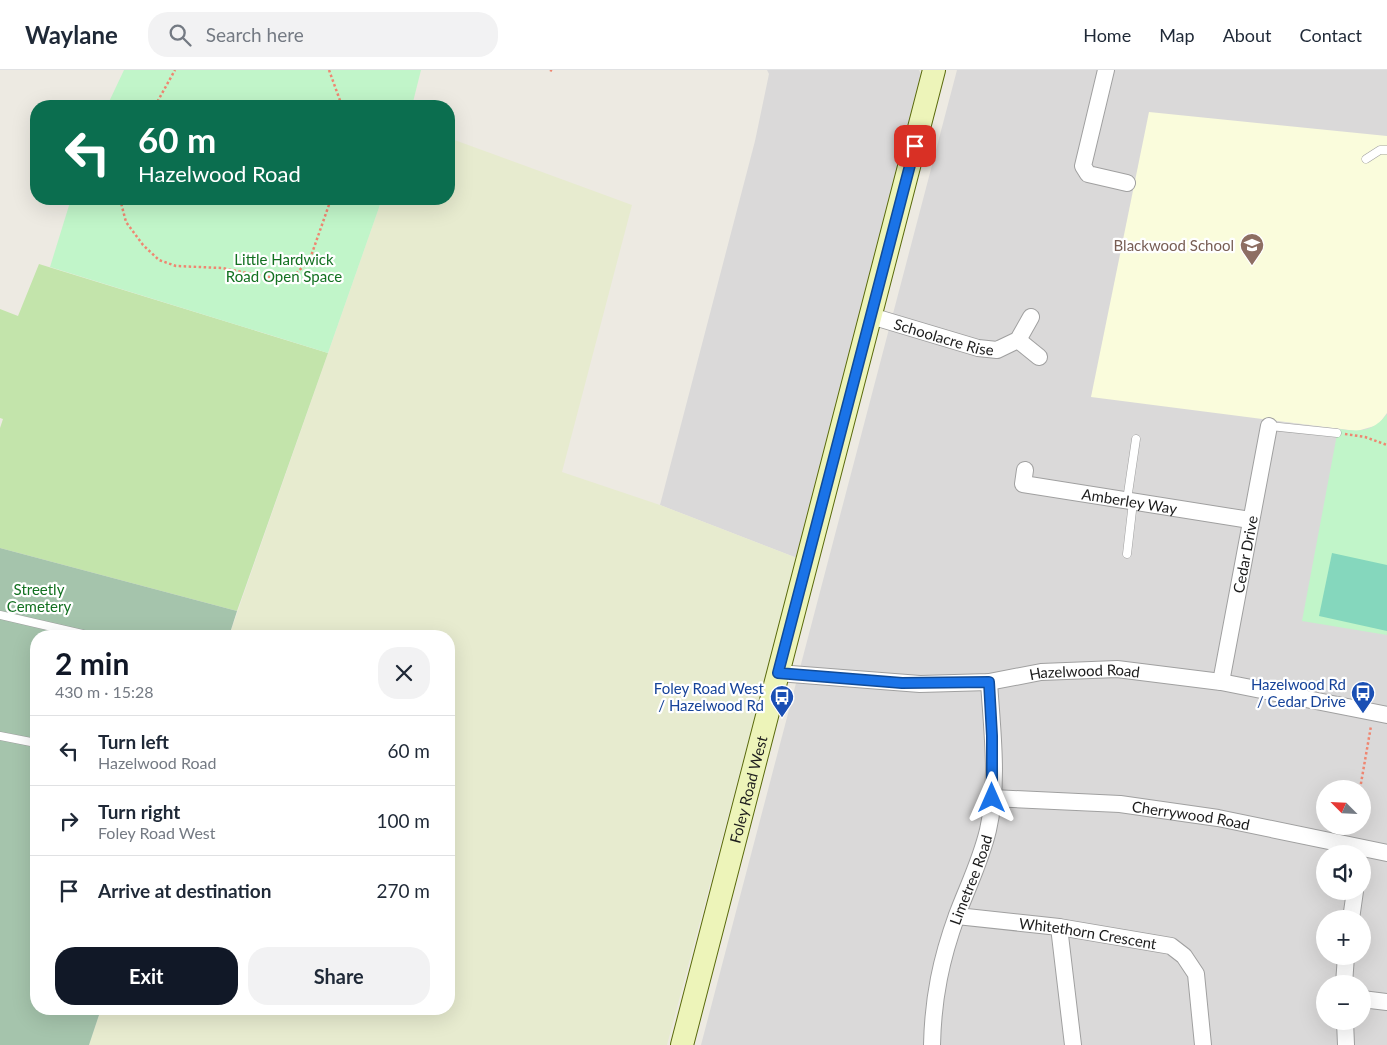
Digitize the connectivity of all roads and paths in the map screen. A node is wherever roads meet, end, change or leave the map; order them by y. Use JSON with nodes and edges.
{"nodes":[{"id":1,"x":174,"y":70,"type":"edge"},
{"id":2,"x":329,"y":70,"type":"edge"},
{"id":3,"x":934,"y":70,"type":"edge"},
{"id":4,"x":1106,"y":70,"type":"edge"},
{"id":5,"x":158,"y":100,"type":"edge"},
{"id":6,"x":340,"y":100,"type":"edge"},
{"id":7,"x":1387,"y":150,"type":"edge"},
{"id":8,"x":1366,"y":159,"type":"dead end"},
{"id":9,"x":1127,"y":183,"type":"dead end"},
{"id":10,"x":122,"y":205,"type":"edge"},
{"id":11,"x":329,"y":205,"type":"edge"},
{"id":12,"x":871,"y":316,"type":"junction"},
{"id":13,"x":1031,"y":317,"type":"dead end"},
{"id":14,"x":1018,"y":340,"type":"junction"},
{"id":15,"x":1039,"y":357,"type":"dead end"},
{"id":16,"x":1269,"y":426,"type":"joint"},
{"id":17,"x":1337,"y":434,"type":"joint"},
{"id":18,"x":1136,"y":439,"type":"dead end"},
{"id":19,"x":1386,"y":444,"type":"edge"},
{"id":20,"x":1025,"y":470,"type":"dead end"},
{"id":21,"x":1130,"y":501,"type":"junction"},
{"id":22,"x":1250,"y":520,"type":"junction"},
{"id":23,"x":1127,"y":554,"type":"dead end"},
{"id":24,"x":0,"y":615,"type":"edge"},
{"id":25,"x":65,"y":630,"type":"edge"},
{"id":26,"x":778,"y":673,"type":"junction"},
{"id":27,"x":989,"y":682,"type":"junction"},
{"id":28,"x":1221,"y":682,"type":"junction"},
{"id":29,"x":1380,"y":714,"type":"edge"},
{"id":30,"x":0,"y":736,"type":"edge"},
{"id":31,"x":30,"y":742,"type":"edge"},
{"id":32,"x":1362,"y":780,"type":"edge"},
{"id":33,"x":992,"y":798,"type":"junction"},
{"id":34,"x":1330,"y":845,"type":"edge"},
{"id":35,"x":1371,"y":853,"type":"edge"},
{"id":36,"x":1387,"y":854,"type":"edge"},
{"id":37,"x":957,"y":916,"type":"junction"},
{"id":38,"x":1059,"y":927,"type":"junction"},
{"id":39,"x":1371,"y":1000,"type":"edge"},
{"id":40,"x":1387,"y":1002,"type":"edge"},
{"id":41,"x":1345,"y":1030,"type":"edge"},
{"id":42,"x":682,"y":1045,"type":"edge"},
{"id":43,"x":932,"y":1045,"type":"edge"},
{"id":44,"x":1073,"y":1045,"type":"edge"},
{"id":45,"x":1203,"y":1045,"type":"edge"},
{"id":46,"x":1346,"y":1045,"type":"edge"}],
"edges":[{"from":1,"to":5,"type":"path"},
{"from":2,"to":6,"type":"path"},
{"from":3,"to":12,"type":"main road","name":"Foley Road West"},
{"from":4,"to":9,"type":"street"},
{"from":7,"to":8,"type":"lane"},
{"from":10,"to":11,"type":"path"},
{"from":12,"to":14,"type":"street","name":"Schoolacre Rise"},
{"from":12,"to":26,"type":"main road","name":"Foley Road West"},
{"from":13,"to":14,"type":"street","name":"Schoolacre Rise"},
{"from":14,"to":15,"type":"street","name":"Schoolacre Rise"},
{"from":16,"to":17,"type":"lane"},
{"from":16,"to":22,"type":"street","name":"Cedar Drive"},
{"from":17,"to":19,"type":"path"},
{"from":18,"to":21,"type":"lane"},
{"from":20,"to":21,"type":"street","name":"Amberley Way"},
{"from":21,"to":22,"type":"street","name":"Amberley Way"},
{"from":21,"to":23,"type":"lane"},
{"from":22,"to":28,"type":"street","name":"Cedar Drive"},
{"from":24,"to":25,"type":"lane"},
{"from":26,"to":27,"type":"street","name":"Hazelwood Road"},
{"from":26,"to":42,"type":"main road","name":"Foley Road West"},
{"from":27,"to":28,"type":"street","name":"Hazelwood Road"},
{"from":27,"to":33,"type":"street","name":"Limetree Road"},
{"from":28,"to":29,"type":"street","name":"Hazelwood Road"},
{"from":29,"to":32,"type":"path"},
{"from":30,"to":31,"type":"lane"},
{"from":33,"to":34,"type":"street","name":"Cherrywood Road"},
{"from":33,"to":37,"type":"street","name":"Limetree Road"},
{"from":35,"to":36,"type":"street","name":"Cherrywood Road"},
{"from":37,"to":38,"type":"street","name":"Whitethorn Crescent"},
{"from":37,"to":43,"type":"street","name":"Limetree Road"},
{"from":38,"to":44,"type":"street"},
{"from":38,"to":45,"type":"street","name":"Whitethorn Crescent"},
{"from":39,"to":40,"type":"street"},
{"from":41,"to":46,"type":"street"}]}
